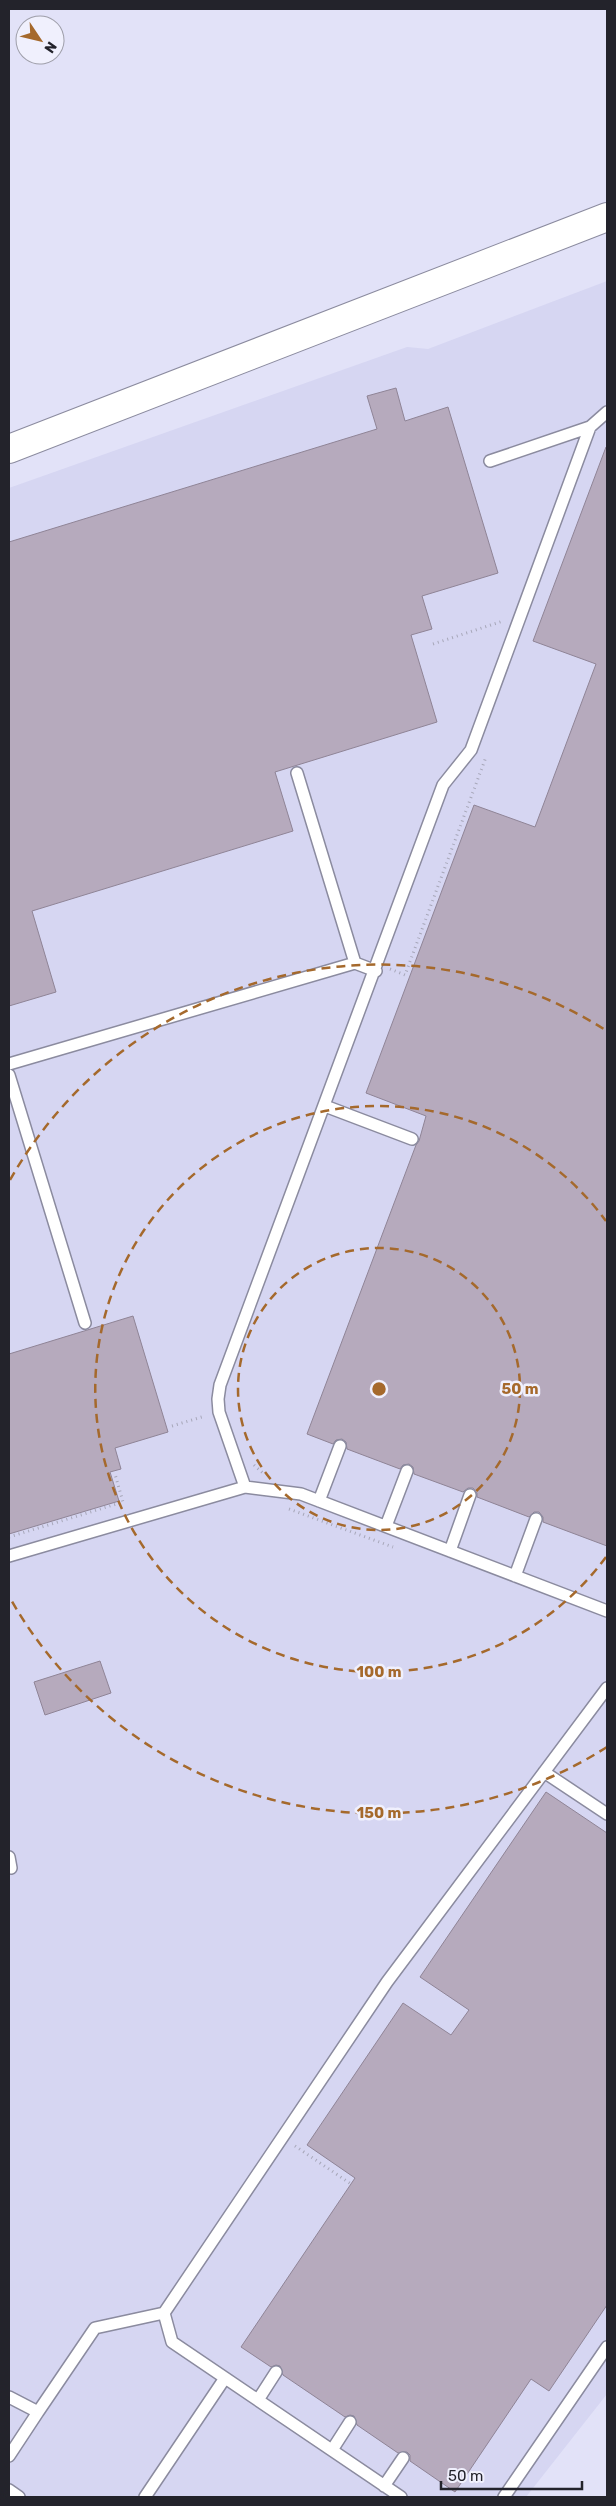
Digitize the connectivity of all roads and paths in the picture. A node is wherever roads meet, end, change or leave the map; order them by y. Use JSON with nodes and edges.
{"nodes":[{"id":1,"x":607,"y":217,"type":"edge"},
{"id":2,"x":607,"y":412,"type":"edge"},
{"id":3,"x":590,"y":428,"type":"junction"},
{"id":4,"x":9,"y":449,"type":"edge"},
{"id":5,"x":490,"y":461,"type":"dead end"},
{"id":6,"x":482,"y":768,"type":"dead end"},
{"id":7,"x":297,"y":773,"type":"dead end"},
{"id":8,"x":355,"y":963,"type":"junction"},
{"id":9,"x":376,"y":971,"type":"junction"},
{"id":10,"x":405,"y":975,"type":"dead end"},
{"id":11,"x":9,"y":1064,"type":"edge"},
{"id":12,"x":9,"y":1075,"type":"edge"},
{"id":13,"x":325,"y":1106,"type":"junction"},
{"id":14,"x":412,"y":1139,"type":"dead end"},
{"id":15,"x":85,"y":1323,"type":"dead end"},
{"id":16,"x":219,"y":1412,"type":"junction"},
{"id":17,"x":172,"y":1426,"type":"dead end"},
{"id":18,"x":340,"y":1446,"type":"dead end"},
{"id":19,"x":407,"y":1471,"type":"dead end"},
{"id":20,"x":115,"y":1474,"type":"dead end"},
{"id":21,"x":244,"y":1487,"type":"junction"},
{"id":22,"x":470,"y":1495,"type":"dead end"},
{"id":23,"x":319,"y":1501,"type":"junction"},
{"id":24,"x":536,"y":1519,"type":"dead end"},
{"id":25,"x":386,"y":1526,"type":"junction"},
{"id":26,"x":9,"y":1537,"type":"edge"},
{"id":27,"x":450,"y":1551,"type":"junction"},
{"id":28,"x":9,"y":1556,"type":"edge"},
{"id":29,"x":515,"y":1576,"type":"junction"},
{"id":30,"x":607,"y":1611,"type":"edge"},
{"id":31,"x":607,"y":1688,"type":"edge"},
{"id":32,"x":544,"y":1772,"type":"junction"},
{"id":33,"x":607,"y":1814,"type":"edge"},
{"id":34,"x":282,"y":2137,"type":"junction"},
{"id":35,"x":351,"y":2184,"type":"dead end"},
{"id":36,"x":164,"y":2313,"type":"junction"},
{"id":37,"x":607,"y":2347,"type":"edge"},
{"id":38,"x":276,"y":2372,"type":"dead end"},
{"id":39,"x":225,"y":2378,"type":"junction"},
{"id":40,"x":9,"y":2397,"type":"edge"},
{"id":41,"x":258,"y":2400,"type":"junction"},
{"id":42,"x":38,"y":2412,"type":"junction"},
{"id":43,"x":350,"y":2422,"type":"dead end"},
{"id":44,"x":332,"y":2450,"type":"junction"},
{"id":45,"x":9,"y":2456,"type":"edge"},
{"id":46,"x":403,"y":2458,"type":"dead end"},
{"id":47,"x":384,"y":2486,"type":"junction"},
{"id":48,"x":9,"y":2490,"type":"edge"},
{"id":49,"x":19,"y":2497,"type":"edge"},
{"id":50,"x":145,"y":2497,"type":"edge"},
{"id":51,"x":401,"y":2497,"type":"edge"},
{"id":52,"x":504,"y":2497,"type":"edge"}],
"edges":[{"from":1,"to":4,"type":"main road"},
{"from":2,"to":3,"type":"lane"},
{"from":3,"to":5,"type":"lane"},
{"from":3,"to":9,"type":"lane"},
{"from":6,"to":10,"type":"path"},
{"from":7,"to":8,"type":"lane"},
{"from":8,"to":9,"type":"lane"},
{"from":8,"to":11,"type":"lane"},
{"from":9,"to":13,"type":"lane"},
{"from":12,"to":15,"type":"lane"},
{"from":13,"to":14,"type":"lane"},
{"from":13,"to":16,"type":"lane"},
{"from":16,"to":17,"type":"path"},
{"from":16,"to":21,"type":"lane"},
{"from":18,"to":23,"type":"lane"},
{"from":19,"to":25,"type":"lane"},
{"from":20,"to":26,"type":"path"},
{"from":21,"to":23,"type":"lane"},
{"from":21,"to":28,"type":"lane"},
{"from":22,"to":27,"type":"lane"},
{"from":23,"to":25,"type":"lane"},
{"from":24,"to":29,"type":"lane"},
{"from":25,"to":27,"type":"lane"},
{"from":27,"to":29,"type":"lane"},
{"from":29,"to":30,"type":"lane"},
{"from":31,"to":32,"type":"lane"},
{"from":32,"to":33,"type":"lane"},
{"from":32,"to":34,"type":"lane"},
{"from":34,"to":35,"type":"path"},
{"from":34,"to":36,"type":"lane"},
{"from":36,"to":39,"type":"lane"},
{"from":36,"to":42,"type":"lane"},
{"from":37,"to":52,"type":"lane"},
{"from":38,"to":41,"type":"lane"},
{"from":39,"to":41,"type":"lane"},
{"from":39,"to":50,"type":"lane"},
{"from":40,"to":42,"type":"lane"},
{"from":41,"to":44,"type":"lane"},
{"from":42,"to":45,"type":"lane"},
{"from":43,"to":44,"type":"lane"},
{"from":44,"to":47,"type":"lane"},
{"from":46,"to":47,"type":"lane"},
{"from":47,"to":51,"type":"lane"},
{"from":48,"to":49,"type":"lane"}]}
